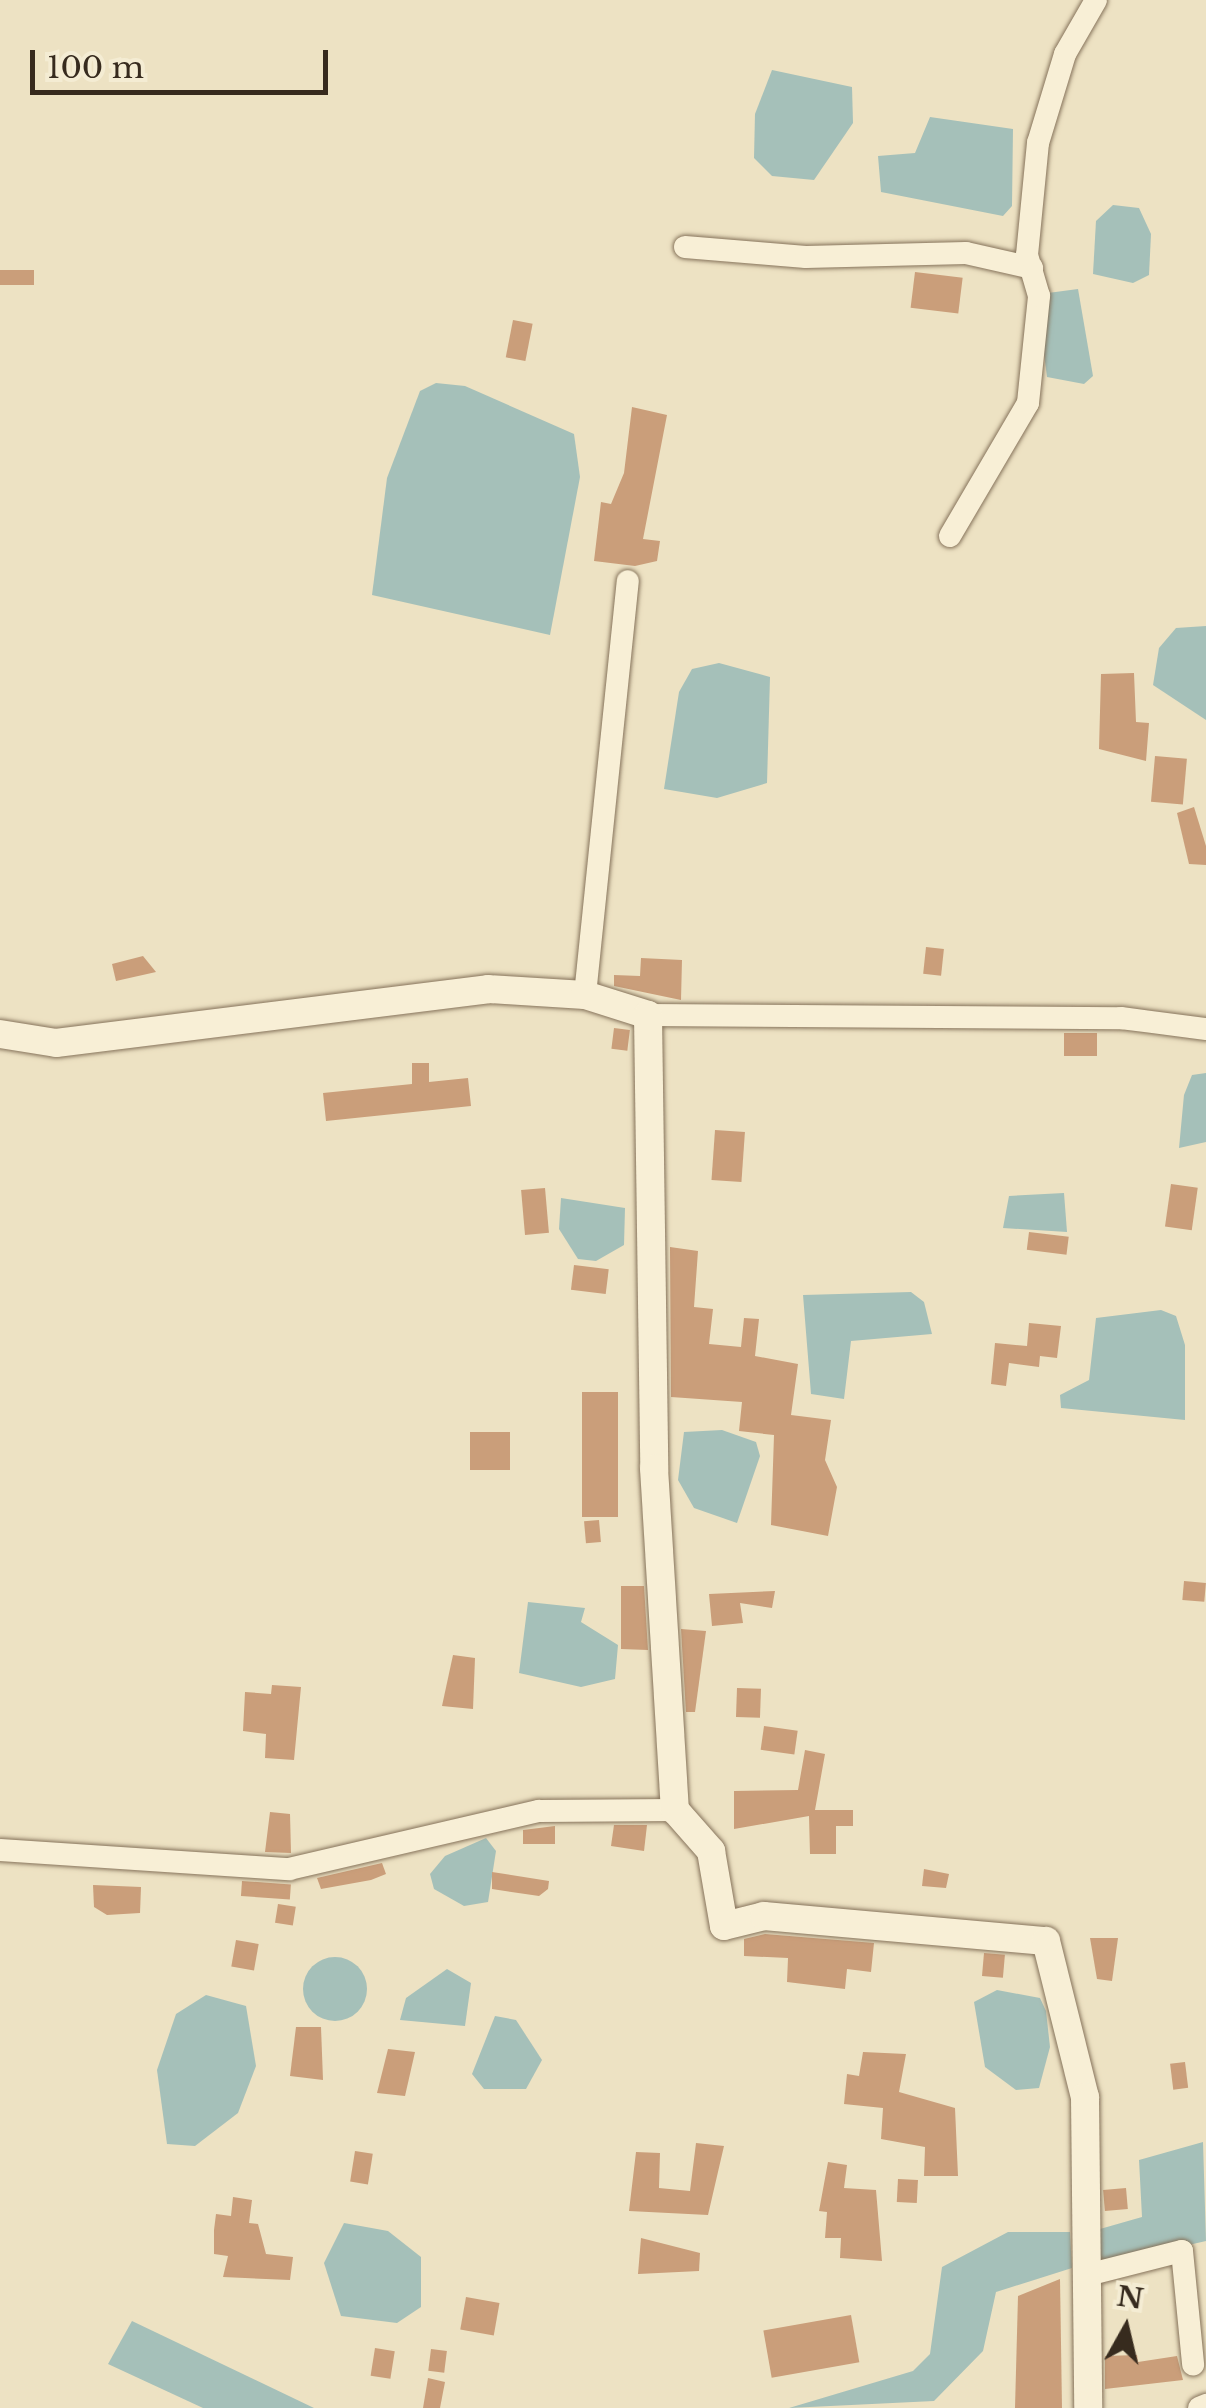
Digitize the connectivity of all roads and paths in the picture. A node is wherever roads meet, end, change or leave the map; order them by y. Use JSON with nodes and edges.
{"nodes":[{"id":1,"x":1096,"y":0,"type":"edge"},
{"id":2,"x":685,"y":247,"type":"dead end"},
{"id":3,"x":1032,"y":268,"type":"junction"},
{"id":4,"x":950,"y":536,"type":"dead end"},
{"id":5,"x":628,"y":581,"type":"dead end"},
{"id":6,"x":586,"y":995,"type":"junction"},
{"id":7,"x":648,"y":1015,"type":"junction"},
{"id":8,"x":1206,"y":1030,"type":"edge"},
{"id":9,"x":0,"y":1034,"type":"edge"},
{"id":10,"x":676,"y":1810,"type":"junction"},
{"id":11,"x":0,"y":1850,"type":"edge"},
{"id":12,"x":1087,"y":2275,"type":"junction"},
{"id":13,"x":1192,"y":2364,"type":"dead end"},
{"id":14,"x":1206,"y":2405,"type":"edge"},
{"id":15,"x":1088,"y":2408,"type":"edge"},
{"id":16,"x":1199,"y":2408,"type":"edge"}],
"edges":[{"from":1,"to":3,"type":"street"},
{"from":2,"to":3,"type":"street"},
{"from":3,"to":4,"type":"street"},
{"from":5,"to":6,"type":"street"},
{"from":6,"to":7,"type":"street"},
{"from":6,"to":9,"type":"street"},
{"from":7,"to":8,"type":"street"},
{"from":7,"to":10,"type":"street"},
{"from":10,"to":11,"type":"street"},
{"from":10,"to":12,"type":"street"},
{"from":12,"to":13,"type":"street"},
{"from":12,"to":15,"type":"street"},
{"from":14,"to":16,"type":"street"}]}
